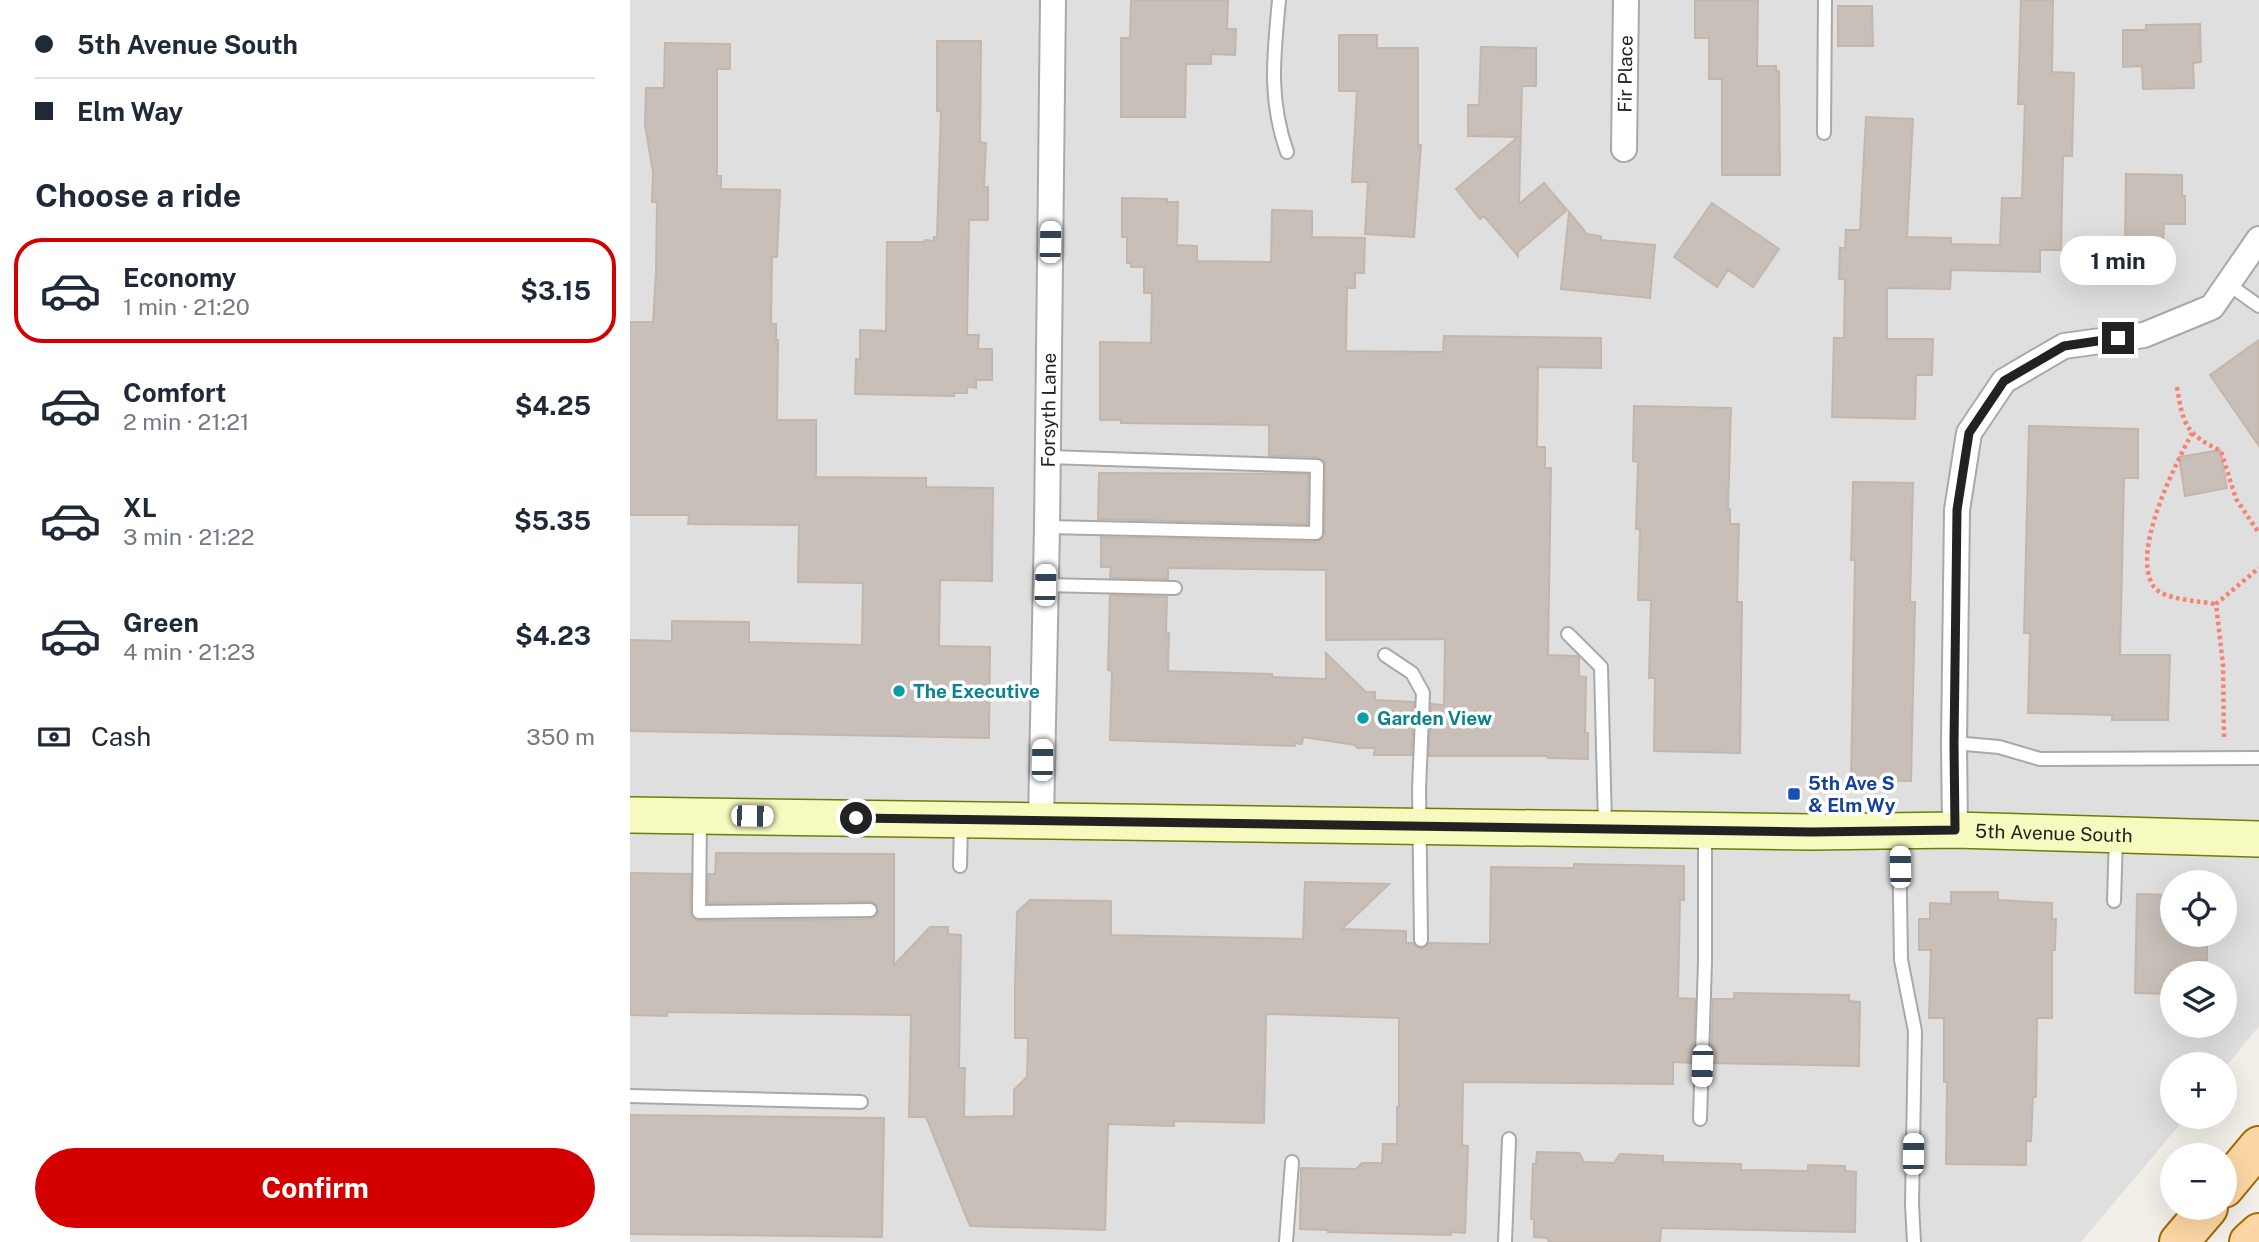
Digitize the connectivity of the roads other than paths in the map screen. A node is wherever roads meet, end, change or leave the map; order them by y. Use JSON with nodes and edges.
{"nodes":[{"id":1,"x":1053,"y":0,"type":"edge"},
{"id":2,"x":1279,"y":0,"type":"edge"},
{"id":3,"x":1626,"y":0,"type":"edge"},
{"id":4,"x":1825,"y":0,"type":"edge"},
{"id":5,"x":1824,"y":133,"type":"dead end"},
{"id":6,"x":1623,"y":149,"type":"dead end"},
{"id":7,"x":1287,"y":152,"type":"dead end"},
{"id":8,"x":2259,"y":239,"type":"edge"},
{"id":9,"x":2228,"y":284,"type":"junction"},
{"id":10,"x":2259,"y":306,"type":"edge"},
{"id":11,"x":1048,"y":457,"type":"junction"},
{"id":12,"x":1047,"y":527,"type":"junction"},
{"id":13,"x":1045,"y":585,"type":"junction"},
{"id":14,"x":1175,"y":588,"type":"dead end"},
{"id":15,"x":1568,"y":634,"type":"dead end"},
{"id":16,"x":1385,"y":655,"type":"dead end"},
{"id":17,"x":1954,"y":743,"type":"junction"},
{"id":18,"x":2259,"y":758,"type":"edge"},
{"id":19,"x":630,"y":815,"type":"edge"},
{"id":20,"x":699,"y":816,"type":"junction"},
{"id":21,"x":961,"y":819,"type":"junction"},
{"id":22,"x":1041,"y":820,"type":"junction"},
{"id":23,"x":1419,"y":826,"type":"junction"},
{"id":24,"x":1605,"y":829,"type":"junction"},
{"id":25,"x":1705,"y":830,"type":"junction"},
{"id":26,"x":1955,"y":830,"type":"junction"},
{"id":27,"x":1899,"y":831,"type":"junction"},
{"id":28,"x":2116,"y":836,"type":"junction"},
{"id":29,"x":2259,"y":839,"type":"edge"},
{"id":30,"x":960,"y":866,"type":"dead end"},
{"id":31,"x":2114,"y":901,"type":"dead end"},
{"id":32,"x":870,"y":910,"type":"dead end"},
{"id":33,"x":1421,"y":940,"type":"dead end"},
{"id":34,"x":630,"y":1096,"type":"edge"},
{"id":35,"x":861,"y":1102,"type":"dead end"},
{"id":36,"x":1700,"y":1119,"type":"dead end"},
{"id":37,"x":1509,"y":1139,"type":"dead end"},
{"id":38,"x":2259,"y":1146,"type":"edge"},
{"id":39,"x":1292,"y":1163,"type":"dead end"},
{"id":40,"x":2237,"y":1172,"type":"edge"},
{"id":41,"x":2198,"y":1220,"type":"edge"},
{"id":42,"x":2259,"y":1233,"type":"edge"},
{"id":43,"x":1286,"y":1242,"type":"edge"},
{"id":44,"x":1505,"y":1242,"type":"edge"},
{"id":45,"x":1914,"y":1242,"type":"edge"},
{"id":46,"x":2179,"y":1242,"type":"edge"},
{"id":47,"x":2249,"y":1242,"type":"edge"}],
"edges":[{"from":1,"to":11,"type":"street","name":"Forsyth Lane"},
{"from":2,"to":7,"type":"lane"},
{"from":3,"to":6,"type":"street","name":"Fir Place"},
{"from":4,"to":5,"type":"lane"},
{"from":8,"to":9,"type":"street"},
{"from":9,"to":10,"type":"lane"},
{"from":9,"to":17,"type":"street"},
{"from":11,"to":12,"type":"street","name":"Forsyth Lane"},
{"from":11,"to":12,"type":"lane"},
{"from":12,"to":13,"type":"street","name":"Forsyth Lane"},
{"from":13,"to":14,"type":"lane"},
{"from":13,"to":22,"type":"street","name":"Forsyth Lane"},
{"from":15,"to":24,"type":"lane"},
{"from":16,"to":23,"type":"lane"},
{"from":17,"to":18,"type":"lane"},
{"from":17,"to":26,"type":"street"},
{"from":19,"to":20,"type":"main road","name":"5th Avenue South"},
{"from":20,"to":21,"type":"main road","name":"5th Avenue South"},
{"from":20,"to":32,"type":"lane"},
{"from":21,"to":22,"type":"main road","name":"5th Avenue South"},
{"from":21,"to":30,"type":"lane"},
{"from":22,"to":23,"type":"main road","name":"5th Avenue South"},
{"from":23,"to":24,"type":"main road","name":"5th Avenue South"},
{"from":23,"to":33,"type":"lane"},
{"from":24,"to":25,"type":"main road","name":"5th Avenue South"},
{"from":25,"to":27,"type":"main road","name":"5th Avenue South"},
{"from":25,"to":36,"type":"lane"},
{"from":26,"to":27,"type":"main road","name":"5th Avenue South"},
{"from":26,"to":28,"type":"main road","name":"5th Avenue South"},
{"from":27,"to":45,"type":"lane"},
{"from":28,"to":29,"type":"main road","name":"5th Avenue South"},
{"from":28,"to":31,"type":"lane"},
{"from":34,"to":35,"type":"lane"},
{"from":37,"to":44,"type":"lane"},
{"from":38,"to":40,"type":"main road"},
{"from":39,"to":43,"type":"lane"},
{"from":41,"to":46,"type":"main road"},
{"from":42,"to":47,"type":"main road"}]}
